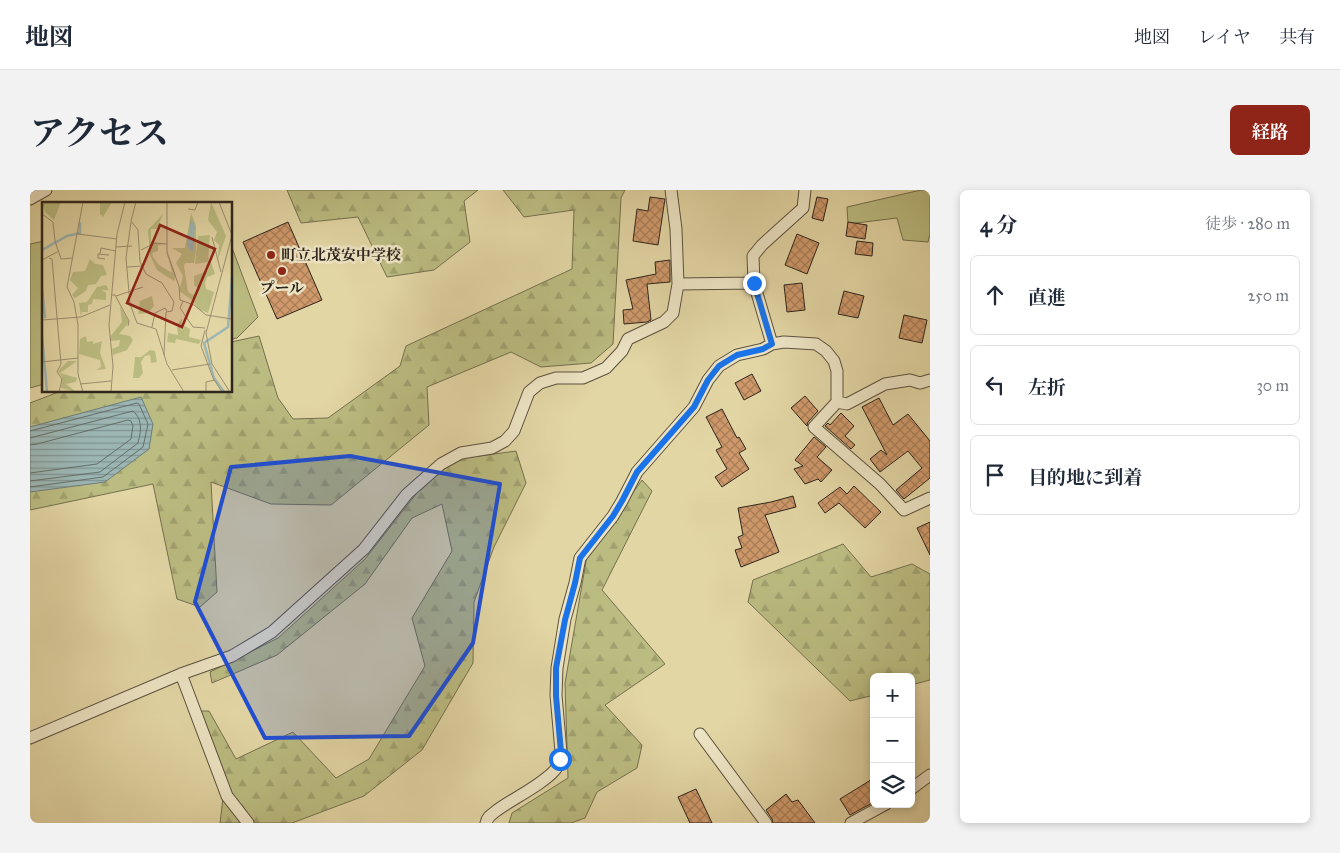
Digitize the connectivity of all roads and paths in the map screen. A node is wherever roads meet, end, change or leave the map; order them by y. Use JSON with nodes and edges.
{"nodes":[{"id":1,"x":46,"y":190,"type":"edge"},
{"id":2,"x":671,"y":190,"type":"edge"},
{"id":3,"x":805,"y":190,"type":"edge"},
{"id":4,"x":30,"y":199,"type":"edge"},
{"id":5,"x":754,"y":283,"type":"junction"},
{"id":6,"x":678,"y":284,"type":"junction"},
{"id":7,"x":772,"y":344,"type":"junction"},
{"id":8,"x":930,"y":380,"type":"edge"},
{"id":9,"x":837,"y":402,"type":"junction"},
{"id":10,"x":930,"y":498,"type":"edge"},
{"id":11,"x":181,"y":674,"type":"junction"},
{"id":12,"x":700,"y":734,"type":"dead end"},
{"id":13,"x":30,"y":738,"type":"edge"},
{"id":14,"x":930,"y":775,"type":"edge"},
{"id":15,"x":915,"y":786,"type":"edge"},
{"id":16,"x":879,"y":808,"type":"edge"},
{"id":17,"x":499,"y":809,"type":"junction"},
{"id":18,"x":248,"y":823,"type":"edge"},
{"id":19,"x":486,"y":823,"type":"edge"},
{"id":20,"x":498,"y":823,"type":"edge"},
{"id":21,"x":766,"y":823,"type":"edge"},
{"id":22,"x":851,"y":823,"type":"edge"}],
"edges":[{"from":1,"to":4,"type":"street"},
{"from":2,"to":6,"type":"street"},
{"from":3,"to":5,"type":"street"},
{"from":5,"to":6,"type":"street"},
{"from":5,"to":7,"type":"street"},
{"from":6,"to":11,"type":"street"},
{"from":7,"to":9,"type":"street"},
{"from":7,"to":17,"type":"street"},
{"from":8,"to":9,"type":"street"},
{"from":9,"to":10,"type":"street"},
{"from":11,"to":13,"type":"street"},
{"from":11,"to":18,"type":"street"},
{"from":12,"to":21,"type":"street"},
{"from":14,"to":15,"type":"street"},
{"from":16,"to":22,"type":"street"},
{"from":17,"to":19,"type":"street"},
{"from":17,"to":20,"type":"street"}]}
